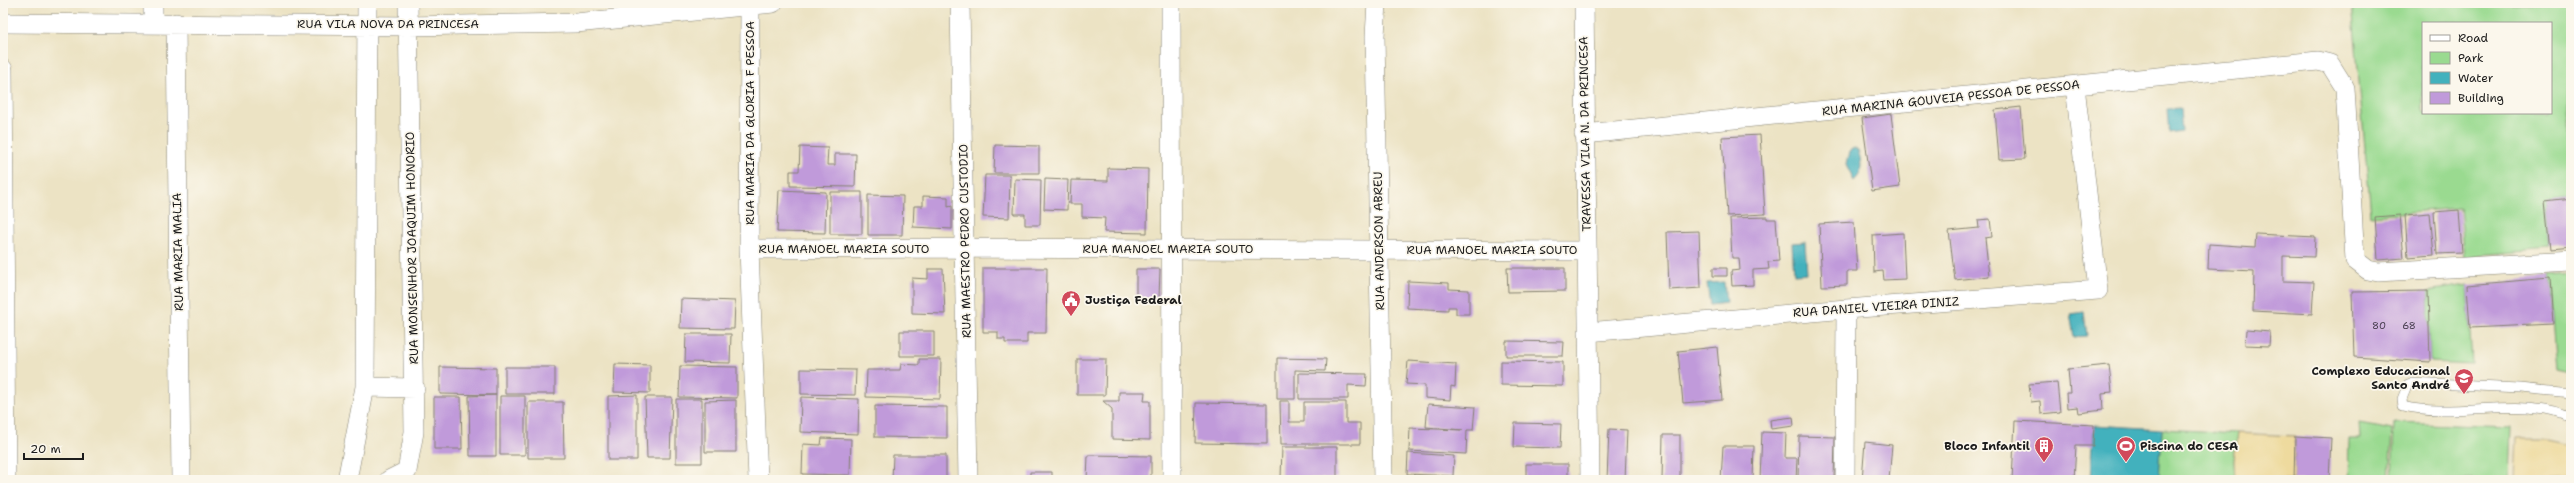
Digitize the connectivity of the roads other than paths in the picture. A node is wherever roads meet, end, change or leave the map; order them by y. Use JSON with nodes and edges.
{"nodes":[{"id":1,"x":153,"y":3,"type":"edge"},
{"id":2,"x":367,"y":3,"type":"edge"},
{"id":3,"x":408,"y":3,"type":"edge"},
{"id":4,"x":773,"y":3,"type":"edge"},
{"id":5,"x":960,"y":3,"type":"edge"},
{"id":6,"x":1171,"y":3,"type":"edge"},
{"id":7,"x":1377,"y":3,"type":"edge"},
{"id":8,"x":1584,"y":3,"type":"edge"},
{"id":9,"x":750,"y":6,"type":"junction"},
{"id":10,"x":650,"y":10,"type":"edge"},
{"id":11,"x":3,"y":23,"type":"edge"},
{"id":12,"x":153,"y":23,"type":"junction"},
{"id":13,"x":176,"y":23,"type":"junction"},
{"id":14,"x":368,"y":25,"type":"junction"},
{"id":15,"x":409,"y":26,"type":"junction"},
{"id":16,"x":3,"y":69,"type":"edge"},
{"id":17,"x":2075,"y":86,"type":"junction"},
{"id":18,"x":1584,"y":134,"type":"junction"},
{"id":19,"x":966,"y":248,"type":"junction"},
{"id":20,"x":749,"y":249,"type":"junction"},
{"id":21,"x":1380,"y":249,"type":"junction"},
{"id":22,"x":1172,"y":250,"type":"junction"},
{"id":23,"x":1586,"y":251,"type":"junction"},
{"id":24,"x":2571,"y":260,"type":"edge"},
{"id":25,"x":1846,"y":309,"type":"junction"},
{"id":26,"x":1588,"y":332,"type":"junction"},
{"id":27,"x":365,"y":386,"type":"junction"},
{"id":28,"x":415,"y":388,"type":"junction"},
{"id":29,"x":2571,"y":393,"type":"edge"},
{"id":30,"x":2571,"y":418,"type":"edge"},
{"id":31,"x":6,"y":480,"type":"edge"},
{"id":32,"x":181,"y":480,"type":"edge"},
{"id":33,"x":347,"y":480,"type":"edge"},
{"id":34,"x":388,"y":480,"type":"edge"},
{"id":35,"x":758,"y":480,"type":"edge"},
{"id":36,"x":968,"y":480,"type":"edge"},
{"id":37,"x":1172,"y":480,"type":"edge"},
{"id":38,"x":1383,"y":480,"type":"edge"},
{"id":39,"x":1590,"y":480,"type":"edge"},
{"id":40,"x":1845,"y":480,"type":"edge"}],
"edges":[{"from":1,"to":12,"type":"street"},
{"from":2,"to":14,"type":"street"},
{"from":3,"to":15,"type":"street","name":"RUA MONSENHOR JOAQUIM HONORIO"},
{"from":4,"to":9,"type":"street","name":"RUA VILA NOVA DA PRINCESA"},
{"from":5,"to":19,"type":"street","name":"RUA MAESTRO PEDRO CUSTODIO"},
{"from":6,"to":22,"type":"street"},
{"from":7,"to":21,"type":"street","name":"RUA ANDERSON ABREU"},
{"from":8,"to":18,"type":"street","name":"TRAVESSA VILA N. DA PRINCESA"},
{"from":9,"to":10,"type":"street","name":"RUA VILA NOVA DA PRINCESA"},
{"from":9,"to":20,"type":"street","name":"RUA MARIA DA GLORIA F PESSOA"},
{"from":10,"to":15,"type":"street","name":"RUA VILA NOVA DA PRINCESA"},
{"from":11,"to":12,"type":"street","name":"RUA VILA NOVA DA PRINCESA"},
{"from":12,"to":13,"type":"street","name":"RUA VILA NOVA DA PRINCESA"},
{"from":13,"to":14,"type":"street","name":"RUA VILA NOVA DA PRINCESA"},
{"from":13,"to":32,"type":"street","name":"RUA MARIA MALIA"},
{"from":14,"to":15,"type":"street","name":"RUA VILA NOVA DA PRINCESA"},
{"from":14,"to":27,"type":"street"},
{"from":15,"to":28,"type":"street","name":"RUA MONSENHOR JOAQUIM HONORIO"},
{"from":16,"to":31,"type":"street"},
{"from":17,"to":18,"type":"street","name":"RUA MARINA GOUVEIA PESSOA DE PESSOA"},
{"from":17,"to":24,"type":"street","name":"RUA MARINA GOUVEIA PESSOA DE PESSOA"},
{"from":17,"to":25,"type":"street","name":"RUA DANIEL VIEIRA DINIZ"},
{"from":18,"to":23,"type":"street","name":"TRAVESSA VILA N. DA PRINCESA"},
{"from":19,"to":20,"type":"street","name":"RUA MANOEL MARIA SOUTO"},
{"from":19,"to":22,"type":"street","name":"RUA MANOEL MARIA SOUTO"},
{"from":19,"to":36,"type":"street","name":"RUA MAESTRO PEDRO CUSTODIO"},
{"from":20,"to":35,"type":"street","name":"RUA MARIA DA GLORIA F PESSOA"},
{"from":21,"to":22,"type":"street","name":"RUA MANOEL MARIA SOUTO"},
{"from":21,"to":23,"type":"street","name":"RUA MANOEL MARIA SOUTO"},
{"from":21,"to":38,"type":"street","name":"RUA ANDERSON ABREU"},
{"from":22,"to":37,"type":"street"},
{"from":23,"to":26,"type":"street","name":"TRAVESSA VILA N. DA PRINCESA"},
{"from":25,"to":26,"type":"street","name":"RUA DANIEL VIEIRA DINIZ"},
{"from":25,"to":40,"type":"street"},
{"from":26,"to":39,"type":"street","name":"TRAVESSA VILA N. DA PRINCESA"},
{"from":27,"to":28,"type":"street"},
{"from":27,"to":33,"type":"street"},
{"from":28,"to":34,"type":"street","name":"RUA MONSENHOR JOAQUIM HONORIO"},
{"from":29,"to":30,"type":"lane"}]}
